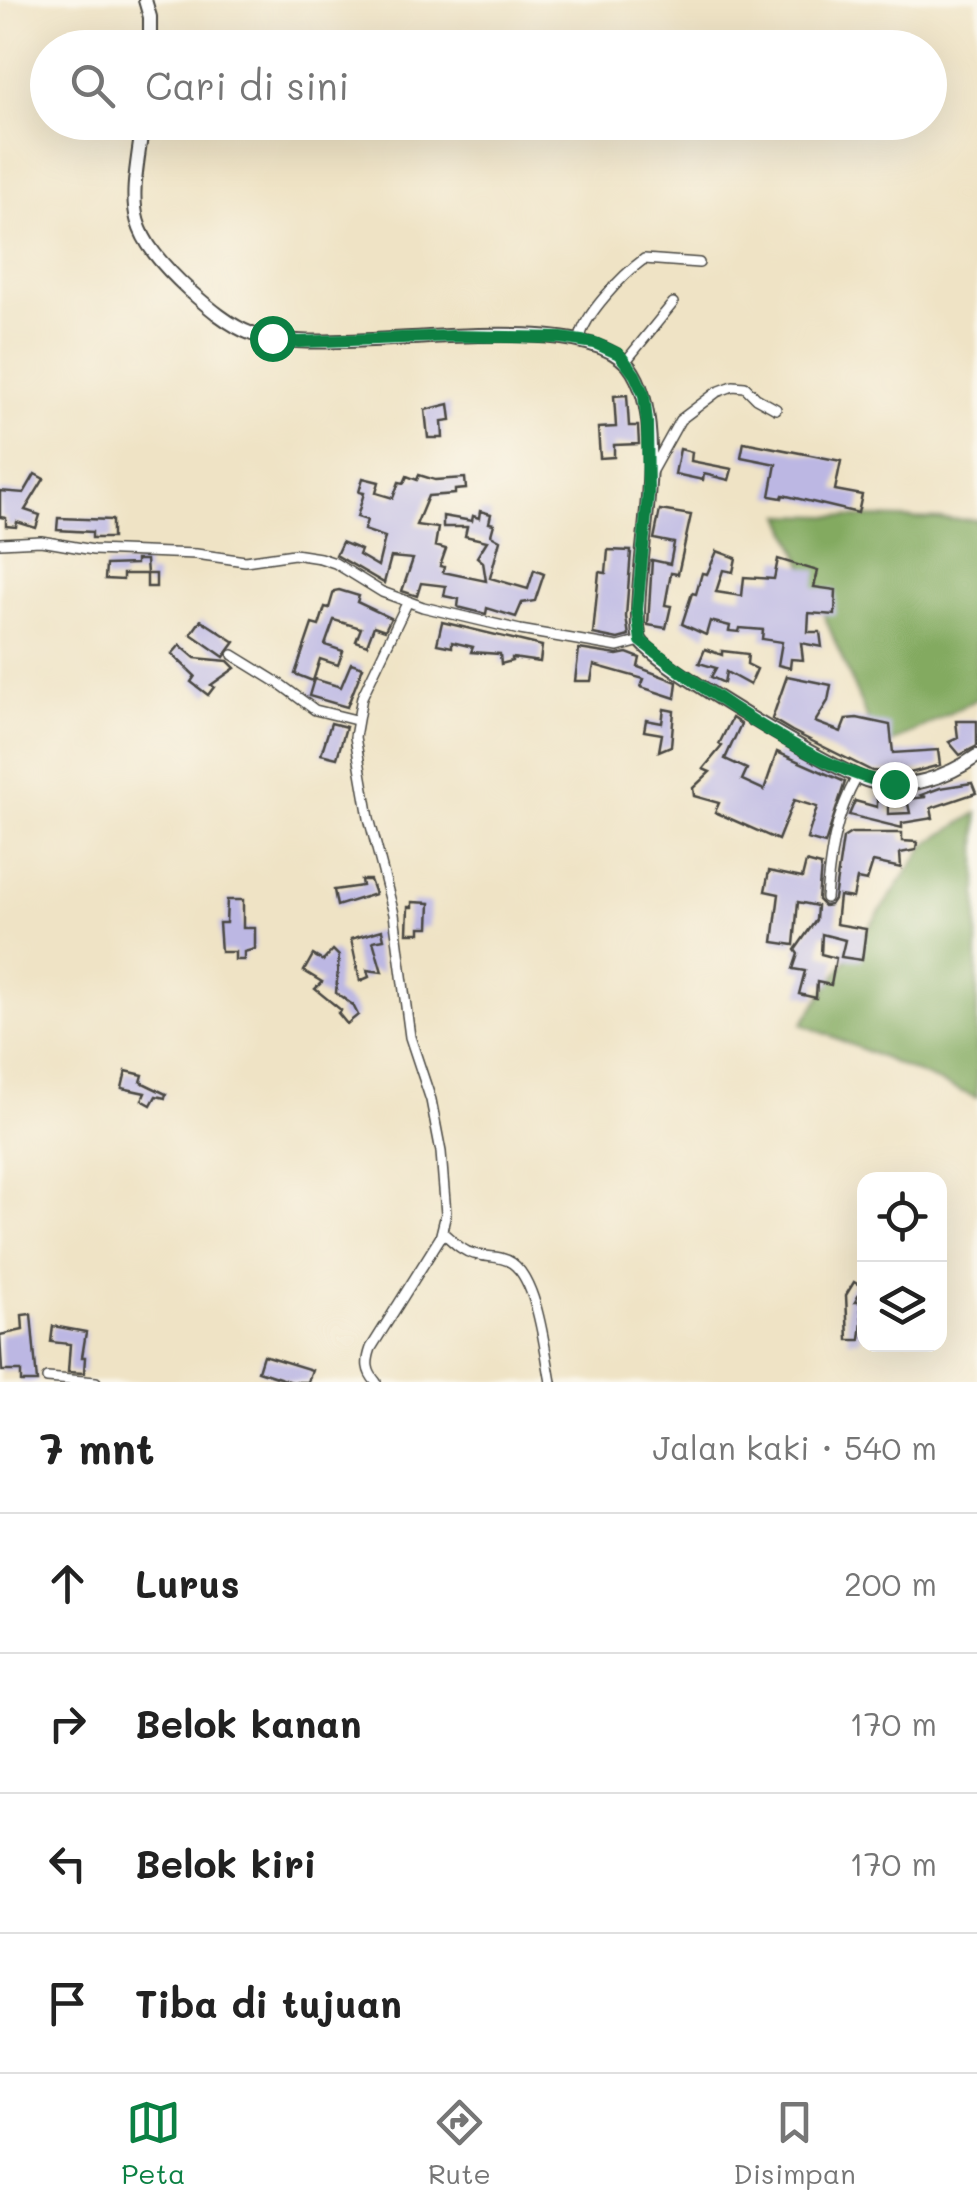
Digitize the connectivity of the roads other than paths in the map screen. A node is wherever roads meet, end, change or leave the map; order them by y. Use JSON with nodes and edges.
{"nodes":[{"id":1,"x":145,"y":0,"type":"edge"},
{"id":2,"x":151,"y":30,"type":"edge"},
{"id":3,"x":140,"y":140,"type":"edge"},
{"id":4,"x":699,"y":263,"type":"dead end"},
{"id":5,"x":673,"y":303,"type":"dead end"},
{"id":6,"x":580,"y":340,"type":"junction"},
{"id":7,"x":626,"y":361,"type":"junction"},
{"id":8,"x":776,"y":410,"type":"dead end"},
{"id":9,"x":648,"y":477,"type":"junction"},
{"id":10,"x":0,"y":542,"type":"edge"},
{"id":11,"x":408,"y":601,"type":"junction"},
{"id":12,"x":641,"y":641,"type":"junction"},
{"id":13,"x":232,"y":655,"type":"dead end"},
{"id":14,"x":356,"y":720,"type":"junction"},
{"id":15,"x":977,"y":756,"type":"edge"},
{"id":16,"x":857,"y":776,"type":"junction"},
{"id":17,"x":826,"y":898,"type":"dead end"},
{"id":18,"x":442,"y":1232,"type":"junction"},
{"id":19,"x":47,"y":1378,"type":"dead end"},
{"id":20,"x":96,"y":1382,"type":"edge"},
{"id":21,"x":376,"y":1382,"type":"edge"},
{"id":22,"x":551,"y":1382,"type":"edge"}],
"edges":[{"from":1,"to":2,"type":"main road"},
{"from":3,"to":6,"type":"main road"},
{"from":4,"to":6,"type":"street"},
{"from":5,"to":7,"type":"street"},
{"from":6,"to":7,"type":"main road"},
{"from":7,"to":9,"type":"main road"},
{"from":8,"to":9,"type":"street"},
{"from":9,"to":12,"type":"main road"},
{"from":10,"to":11,"type":"street"},
{"from":11,"to":12,"type":"street"},
{"from":11,"to":14,"type":"street"},
{"from":12,"to":16,"type":"main road"},
{"from":13,"to":14,"type":"street"},
{"from":14,"to":18,"type":"street"},
{"from":15,"to":16,"type":"main road"},
{"from":16,"to":17,"type":"street"},
{"from":18,"to":21,"type":"street"},
{"from":18,"to":22,"type":"street"},
{"from":19,"to":20,"type":"street"}]}
